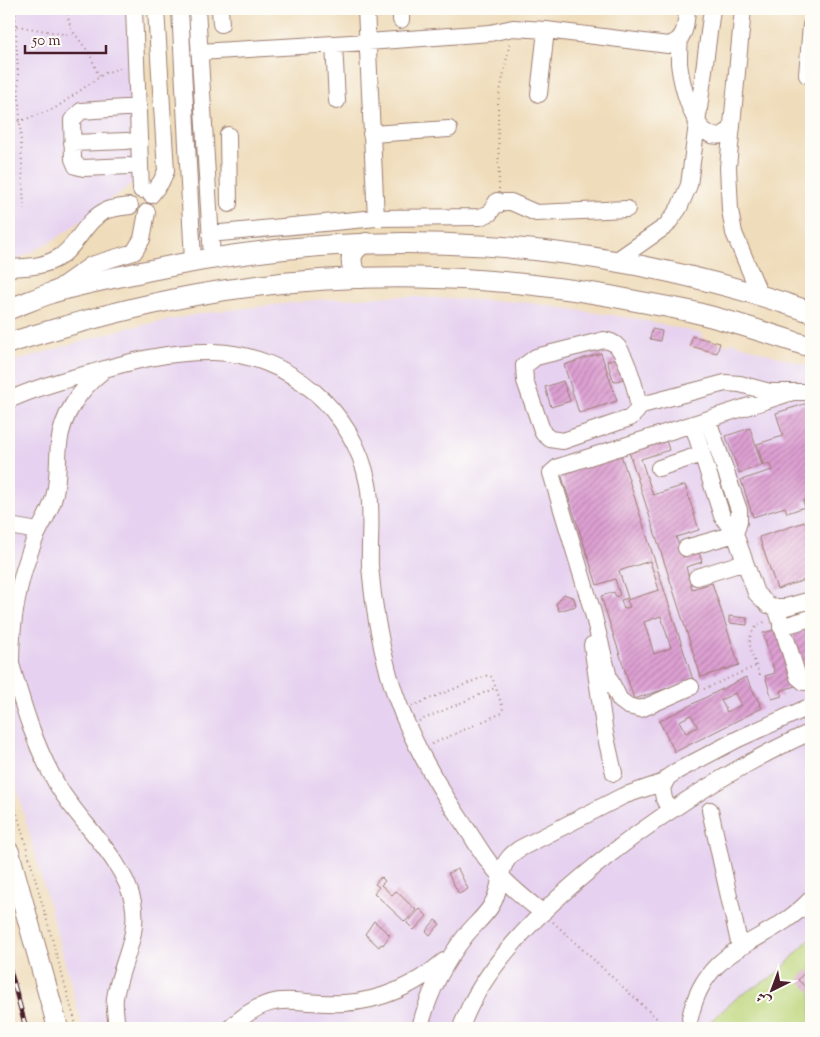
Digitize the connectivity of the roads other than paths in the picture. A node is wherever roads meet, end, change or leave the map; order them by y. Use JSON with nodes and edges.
{"nodes":[{"id":1,"x":134,"y":9,"type":"edge"},
{"id":2,"x":156,"y":9,"type":"edge"},
{"id":3,"x":180,"y":9,"type":"edge"},
{"id":4,"x":197,"y":9,"type":"edge"},
{"id":5,"x":366,"y":9,"type":"edge"},
{"id":6,"x":687,"y":9,"type":"edge"},
{"id":7,"x":712,"y":9,"type":"edge"},
{"id":8,"x":743,"y":9,"type":"edge"},
{"id":9,"x":811,"y":25,"type":"edge"},
{"id":10,"x":546,"y":30,"type":"junction"},
{"id":11,"x":680,"y":39,"type":"junction"},
{"id":12,"x":368,"y":42,"type":"junction"},
{"id":13,"x":334,"y":44,"type":"junction"},
{"id":14,"x":199,"y":52,"type":"junction"},
{"id":15,"x":807,"y":76,"type":"dead end"},
{"id":16,"x":539,"y":94,"type":"dead end"},
{"id":17,"x":338,"y":101,"type":"dead end"},
{"id":18,"x":139,"y":107,"type":"junction"},
{"id":19,"x":697,"y":122,"type":"junction"},
{"id":20,"x":732,"y":128,"type":"junction"},
{"id":21,"x":449,"y":129,"type":"dead end"},
{"id":22,"x":371,"y":134,"type":"junction"},
{"id":23,"x":228,"y":135,"type":"dead end"},
{"id":24,"x":127,"y":140,"type":"dead end"},
{"id":25,"x":72,"y":143,"type":"junction"},
{"id":26,"x":129,"y":166,"type":"dead end"},
{"id":27,"x":206,"y":168,"type":"junction"},
{"id":28,"x":229,"y":169,"type":"junction"},
{"id":29,"x":146,"y":192,"type":"junction"},
{"id":30,"x":208,"y":197,"type":"junction"},
{"id":31,"x":189,"y":199,"type":"junction"},
{"id":32,"x":230,"y":204,"type":"dead end"},
{"id":33,"x":130,"y":206,"type":"junction"},
{"id":34,"x":627,"y":209,"type":"dead end"},
{"id":35,"x":147,"y":212,"type":"junction"},
{"id":36,"x":376,"y":218,"type":"junction"},
{"id":37,"x":210,"y":234,"type":"junction"},
{"id":38,"x":366,"y":243,"type":"junction"},
{"id":39,"x":288,"y":248,"type":"junction"},
{"id":40,"x":203,"y":260,"type":"junction"},
{"id":41,"x":617,"y":260,"type":"junction"},
{"id":42,"x":9,"y":268,"type":"edge"},
{"id":43,"x":362,"y":278,"type":"junction"},
{"id":44,"x":295,"y":282,"type":"junction"},
{"id":45,"x":52,"y":293,"type":"junction"},
{"id":46,"x":760,"y":295,"type":"junction"},
{"id":47,"x":9,"y":309,"type":"edge"},
{"id":48,"x":811,"y":312,"type":"edge"},
{"id":49,"x":9,"y":343,"type":"edge"},
{"id":50,"x":811,"y":348,"type":"edge"},
{"id":51,"x":107,"y":368,"type":"junction"},
{"id":52,"x":793,"y":392,"type":"junction"},
{"id":53,"x":811,"y":392,"type":"edge"},
{"id":54,"x":9,"y":400,"type":"edge"},
{"id":55,"x":638,"y":406,"type":"junction"},
{"id":56,"x":701,"y":423,"type":"junction"},
{"id":57,"x":702,"y":454,"type":"junction"},
{"id":58,"x":659,"y":468,"type":"dead end"},
{"id":59,"x":9,"y":526,"type":"edge"},
{"id":60,"x":38,"y":531,"type":"junction"},
{"id":61,"x":735,"y":534,"type":"junction"},
{"id":62,"x":686,"y":548,"type":"dead end"},
{"id":63,"x":744,"y":562,"type":"junction"},
{"id":64,"x":697,"y":577,"type":"dead end"},
{"id":65,"x":811,"y":600,"type":"edge"},
{"id":66,"x":593,"y":613,"type":"junction"},
{"id":67,"x":779,"y":617,"type":"junction"},
{"id":68,"x":811,"y":619,"type":"edge"},
{"id":69,"x":10,"y":660,"type":"edge"},
{"id":70,"x":811,"y":682,"type":"edge"},
{"id":71,"x":691,"y":687,"type":"road end"},
{"id":72,"x":811,"y":706,"type":"edge"},
{"id":73,"x":794,"y":712,"type":"junction"},
{"id":74,"x":808,"y":734,"type":"edge"},
{"id":75,"x":614,"y":773,"type":"dead end"},
{"id":76,"x":664,"y":782,"type":"junction"},
{"id":77,"x":710,"y":810,"type":"dead end"},
{"id":78,"x":670,"y":811,"type":"junction"},
{"id":79,"x":9,"y":852,"type":"edge"},
{"id":80,"x":500,"y":875,"type":"junction"},
{"id":81,"x":524,"y":897,"type":"junction"},
{"id":82,"x":811,"y":899,"type":"edge"},
{"id":83,"x":491,"y":906,"type":"junction"},
{"id":84,"x":544,"y":914,"type":"junction"},
{"id":85,"x":740,"y":947,"type":"junction"},
{"id":86,"x":451,"y":956,"type":"junction"},
{"id":87,"x":411,"y":984,"type":"junction"},
{"id":88,"x":430,"y":997,"type":"junction"},
{"id":89,"x":690,"y":1018,"type":"dead end"},
{"id":90,"x":58,"y":1028,"type":"edge"},
{"id":91,"x":118,"y":1028,"type":"edge"},
{"id":92,"x":230,"y":1028,"type":"edge"},
{"id":93,"x":420,"y":1028,"type":"edge"},
{"id":94,"x":462,"y":1028,"type":"edge"}],
"edges":[{"from":1,"to":18,"type":"street"},
{"from":2,"to":29,"type":"street"},
{"from":3,"to":31,"type":"street"},
{"from":4,"to":14,"type":"street"},
{"from":5,"to":12,"type":"street"},
{"from":6,"to":11,"type":"street"},
{"from":7,"to":19,"type":"street"},
{"from":8,"to":20,"type":"street"},
{"from":9,"to":15,"type":"street"},
{"from":10,"to":11,"type":"street"},
{"from":10,"to":12,"type":"street"},
{"from":10,"to":16,"type":"street"},
{"from":11,"to":19,"type":"street"},
{"from":12,"to":13,"type":"street"},
{"from":12,"to":22,"type":"street"},
{"from":13,"to":14,"type":"street"},
{"from":13,"to":17,"type":"street"},
{"from":14,"to":27,"type":"street"},
{"from":18,"to":25,"type":"street"},
{"from":18,"to":29,"type":"street"},
{"from":19,"to":20,"type":"street"},
{"from":19,"to":41,"type":"street"},
{"from":20,"to":46,"type":"street"},
{"from":21,"to":22,"type":"street"},
{"from":22,"to":36,"type":"street"},
{"from":23,"to":28,"type":"street"},
{"from":24,"to":25,"type":"street"},
{"from":25,"to":26,"type":"street"},
{"from":27,"to":28,"type":"street"},
{"from":27,"to":30,"type":"street"},
{"from":28,"to":32,"type":"street"},
{"from":29,"to":33,"type":"street"},
{"from":29,"to":35,"type":"street"},
{"from":30,"to":31,"type":"street"},
{"from":30,"to":37,"type":"street"},
{"from":31,"to":40,"type":"street"},
{"from":33,"to":35,"type":"street"},
{"from":33,"to":42,"type":"street"},
{"from":34,"to":36,"type":"street"},
{"from":35,"to":45,"type":"street"},
{"from":36,"to":37,"type":"street"},
{"from":37,"to":40,"type":"street"},
{"from":38,"to":39,"type":"main road"},
{"from":38,"to":41,"type":"main road"},
{"from":38,"to":43,"type":"main road"},
{"from":39,"to":40,"type":"main road"},
{"from":39,"to":44,"type":"main road"},
{"from":40,"to":45,"type":"main road"},
{"from":41,"to":46,"type":"main road"},
{"from":43,"to":44,"type":"main road"},
{"from":43,"to":50,"type":"main road"},
{"from":44,"to":49,"type":"main road"},
{"from":45,"to":47,"type":"main road"},
{"from":46,"to":48,"type":"main road"},
{"from":51,"to":54,"type":"street"},
{"from":51,"to":60,"type":"street"},
{"from":51,"to":80,"type":"street"},
{"from":52,"to":53,"type":"street"},
{"from":52,"to":55,"type":"street"},
{"from":52,"to":56,"type":"street"},
{"from":55,"to":55,"type":"street"},
{"from":56,"to":57,"type":"street"},
{"from":56,"to":61,"type":"street"},
{"from":56,"to":66,"type":"street"},
{"from":57,"to":58,"type":"street"},
{"from":57,"to":61,"type":"street"},
{"from":59,"to":60,"type":"street"},
{"from":60,"to":69,"type":"street"},
{"from":61,"to":62,"type":"street"},
{"from":61,"to":63,"type":"street"},
{"from":63,"to":64,"type":"street"},
{"from":63,"to":67,"type":"street"},
{"from":65,"to":67,"type":"street"},
{"from":66,"to":71,"type":"street"},
{"from":66,"to":75,"type":"street"},
{"from":67,"to":68,"type":"street"},
{"from":67,"to":70,"type":"street"},
{"from":69,"to":91,"type":"street"},
{"from":72,"to":73,"type":"street"},
{"from":73,"to":74,"type":"street"},
{"from":73,"to":76,"type":"street"},
{"from":74,"to":78,"type":"street"},
{"from":76,"to":78,"type":"street"},
{"from":76,"to":80,"type":"street"},
{"from":77,"to":85,"type":"street"},
{"from":78,"to":84,"type":"street"},
{"from":79,"to":90,"type":"main road"},
{"from":80,"to":81,"type":"street"},
{"from":80,"to":83,"type":"street"},
{"from":81,"to":83,"type":"street"},
{"from":81,"to":84,"type":"street"},
{"from":82,"to":85,"type":"street"},
{"from":83,"to":86,"type":"street"},
{"from":84,"to":94,"type":"street"},
{"from":85,"to":89,"type":"street"},
{"from":86,"to":87,"type":"street"},
{"from":86,"to":88,"type":"street"},
{"from":87,"to":88,"type":"street"},
{"from":87,"to":92,"type":"street"},
{"from":88,"to":93,"type":"street"}]}
